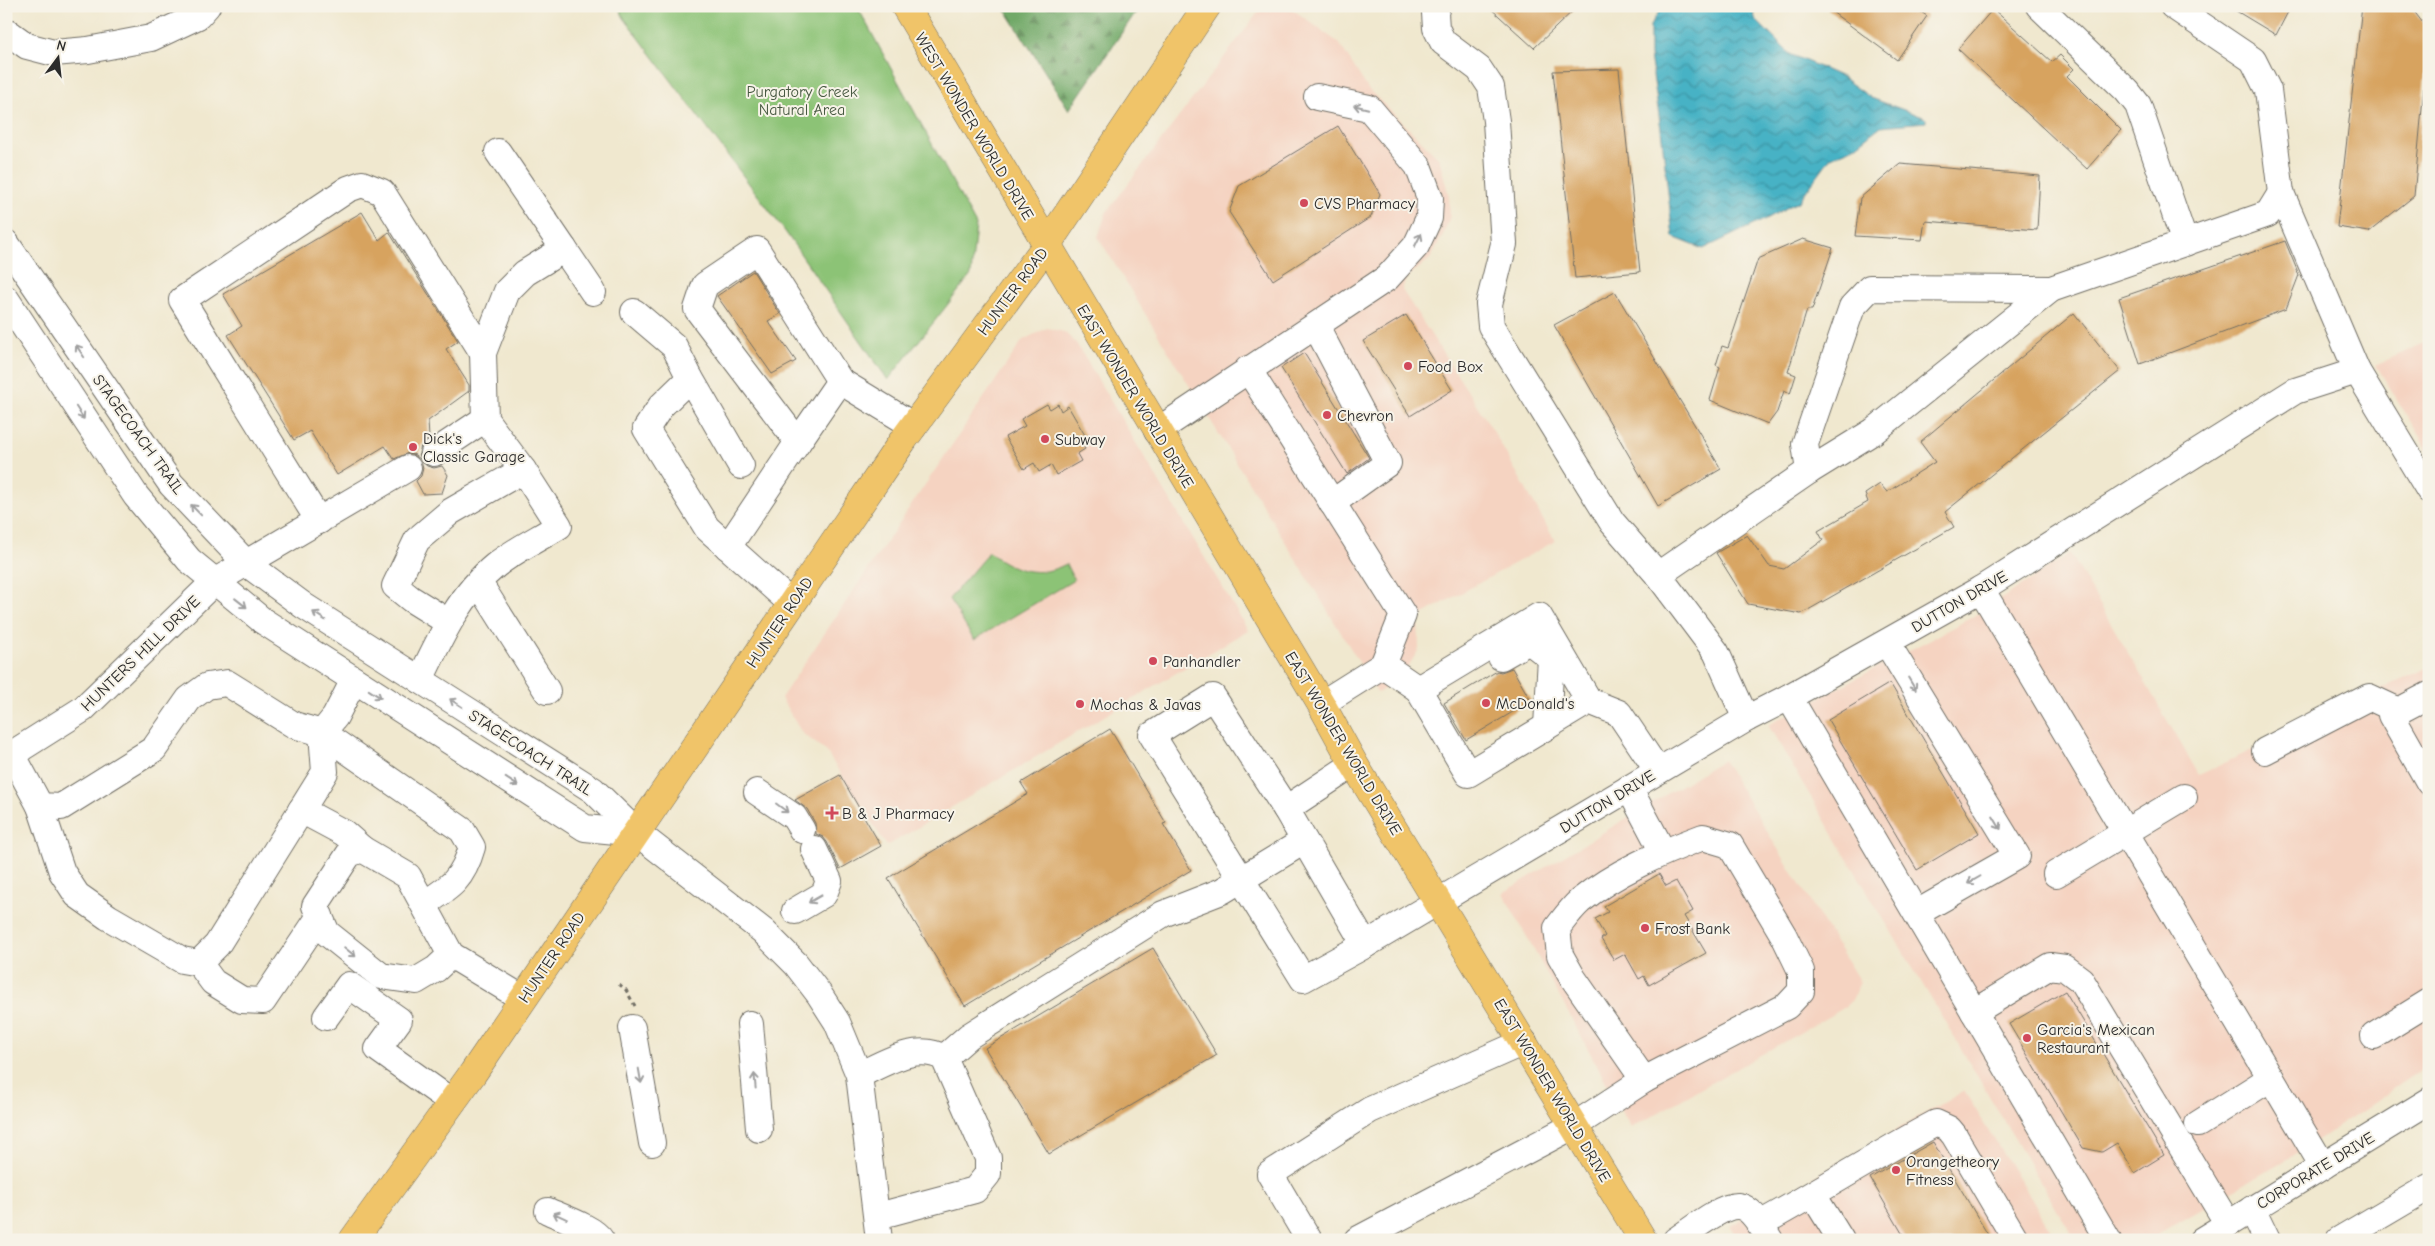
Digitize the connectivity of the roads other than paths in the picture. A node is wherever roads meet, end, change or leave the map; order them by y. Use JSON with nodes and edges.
{"nodes":[{"id":1,"x":207,"y":6,"type":"edge"},
{"id":2,"x":905,"y":6,"type":"edge"},
{"id":3,"x":1206,"y":6,"type":"edge"},
{"id":4,"x":1437,"y":6,"type":"edge"},
{"id":5,"x":2039,"y":6,"type":"edge"},
{"id":6,"x":2173,"y":6,"type":"edge"},
{"id":7,"x":6,"y":31,"type":"edge"},
{"id":8,"x":1317,"y":97,"type":"dead end"},
{"id":9,"x":498,"y":152,"type":"dead end"},
{"id":10,"x":2281,"y":193,"type":"junction"},
{"id":11,"x":6,"y":242,"type":"edge"},
{"id":12,"x":2185,"y":243,"type":"junction"},
{"id":13,"x":1046,"y":246,"type":"junction"},
{"id":14,"x":564,"y":249,"type":"junction"},
{"id":15,"x":2051,"y":289,"type":"junction"},
{"id":16,"x":593,"y":292,"type":"dead end"},
{"id":17,"x":6,"y":299,"type":"edge"},
{"id":18,"x":634,"y":312,"type":"dead end"},
{"id":19,"x":1316,"y":326,"type":"junction"},
{"id":20,"x":483,"y":353,"type":"junction"},
{"id":21,"x":1248,"y":369,"type":"junction"},
{"id":22,"x":2357,"y":371,"type":"junction"},
{"id":23,"x":690,"y":378,"type":"junction"},
{"id":24,"x":840,"y":381,"type":"junction"},
{"id":25,"x":485,"y":419,"type":"junction"},
{"id":26,"x":914,"y":426,"type":"junction"},
{"id":27,"x":1157,"y":431,"type":"junction"},
{"id":28,"x":798,"y":442,"type":"junction"},
{"id":29,"x":434,"y":452,"type":"dead end"},
{"id":30,"x":741,"y":466,"type":"dead end"},
{"id":31,"x":408,"y":468,"type":"dead end"},
{"id":32,"x":523,"y":470,"type":"junction"},
{"id":33,"x":1810,"y":471,"type":"junction"},
{"id":34,"x":2429,"y":490,"type":"edge"},
{"id":35,"x":1332,"y":503,"type":"junction"},
{"id":36,"x":319,"y":521,"type":"junction"},
{"id":37,"x":728,"y":547,"type":"junction"},
{"id":38,"x":246,"y":563,"type":"junction"},
{"id":39,"x":1658,"y":575,"type":"junction"},
{"id":40,"x":214,"y":582,"type":"junction"},
{"id":41,"x":479,"y":583,"type":"junction"},
{"id":42,"x":1981,"y":590,"type":"junction"},
{"id":43,"x":791,"y":603,"type":"junction"},
{"id":44,"x":448,"y":622,"type":"junction"},
{"id":45,"x":1887,"y":643,"type":"junction"},
{"id":46,"x":1384,"y":665,"type":"junction"},
{"id":47,"x":1450,"y":670,"type":"junction"},
{"id":48,"x":354,"y":680,"type":"junction"},
{"id":49,"x":420,"y":680,"type":"junction"},
{"id":50,"x":1418,"y":688,"type":"junction"},
{"id":51,"x":547,"y":691,"type":"dead end"},
{"id":52,"x":2429,"y":695,"type":"edge"},
{"id":53,"x":1789,"y":697,"type":"junction"},
{"id":54,"x":1589,"y":702,"type":"junction"},
{"id":55,"x":1321,"y":704,"type":"junction"},
{"id":56,"x":2399,"y":711,"type":"junction"},
{"id":57,"x":1746,"y":719,"type":"junction"},
{"id":58,"x":1547,"y":726,"type":"junction"},
{"id":59,"x":322,"y":733,"type":"junction"},
{"id":60,"x":2265,"y":751,"type":"dead end"},
{"id":61,"x":9,"y":754,"type":"edge"},
{"id":62,"x":1354,"y":764,"type":"junction"},
{"id":63,"x":1658,"y":771,"type":"junction"},
{"id":64,"x":2429,"y":782,"type":"edge"},
{"id":65,"x":1629,"y":788,"type":"junction"},
{"id":66,"x":758,"y":792,"type":"dead end"},
{"id":67,"x":2184,"y":797,"type":"dead end"},
{"id":68,"x":40,"y":806,"type":"junction"},
{"id":69,"x":1286,"y":809,"type":"junction"},
{"id":70,"x":302,"y":810,"type":"junction"},
{"id":71,"x":637,"y":833,"type":"junction"},
{"id":72,"x":2127,"y":833,"type":"junction"},
{"id":73,"x":1304,"y":841,"type":"junction"},
{"id":74,"x":362,"y":850,"type":"junction"},
{"id":75,"x":1663,"y":852,"type":"junction"},
{"id":76,"x":2056,"y":874,"type":"dead end"},
{"id":77,"x":1242,"y":879,"type":"junction"},
{"id":78,"x":1440,"y":902,"type":"junction"},
{"id":79,"x":424,"y":904,"type":"junction"},
{"id":80,"x":795,"y":911,"type":"dead end"},
{"id":81,"x":1917,"y":913,"type":"junction"},
{"id":82,"x":320,"y":916,"type":"junction"},
{"id":83,"x":1364,"y":945,"type":"junction"},
{"id":84,"x":451,"y":955,"type":"junction"},
{"id":85,"x":199,"y":963,"type":"junction"},
{"id":86,"x":522,"y":998,"type":"junction"},
{"id":87,"x":2429,"y":1002,"type":"edge"},
{"id":88,"x":1974,"y":1012,"type":"junction"},
{"id":89,"x":326,"y":1017,"type":"dead end"},
{"id":90,"x":635,"y":1019,"type":"road end"},
{"id":91,"x":750,"y":1024,"type":"dead end"},
{"id":92,"x":2374,"y":1036,"type":"dead end"},
{"id":93,"x":1524,"y":1042,"type":"junction"},
{"id":94,"x":944,"y":1058,"type":"junction"},
{"id":95,"x":860,"y":1074,"type":"junction"},
{"id":96,"x":2271,"y":1078,"type":"junction"},
{"id":97,"x":1644,"y":1080,"type":"junction"},
{"id":98,"x":2429,"y":1101,"type":"edge"},
{"id":99,"x":452,"y":1102,"type":"junction"},
{"id":100,"x":2198,"y":1124,"type":"dead end"},
{"id":101,"x":1574,"y":1126,"type":"junction"},
{"id":102,"x":759,"y":1129,"type":"dead end"},
{"id":103,"x":652,"y":1143,"type":"dead end"},
{"id":104,"x":2324,"y":1166,"type":"junction"},
{"id":105,"x":2429,"y":1186,"type":"edge"},
{"id":106,"x":1813,"y":1195,"type":"junction"},
{"id":107,"x":2252,"y":1209,"type":"junction"},
{"id":108,"x":548,"y":1211,"type":"dead end"},
{"id":109,"x":2228,"y":1224,"type":"junction"},
{"id":110,"x":878,"y":1228,"type":"edge"},
{"id":111,"x":1765,"y":1232,"type":"edge"},
{"id":112,"x":1301,"y":1237,"type":"edge"},
{"id":113,"x":353,"y":1240,"type":"edge"},
{"id":114,"x":601,"y":1240,"type":"edge"},
{"id":115,"x":1357,"y":1240,"type":"edge"},
{"id":116,"x":1643,"y":1240,"type":"edge"},
{"id":117,"x":1676,"y":1240,"type":"edge"},
{"id":118,"x":1841,"y":1240,"type":"edge"},
{"id":119,"x":2016,"y":1240,"type":"edge"},
{"id":120,"x":2108,"y":1240,"type":"edge"},
{"id":121,"x":2202,"y":1240,"type":"edge"},
{"id":122,"x":2267,"y":1240,"type":"edge"},
{"id":123,"x":2339,"y":1240,"type":"edge"}],
"edges":[{"from":1,"to":7,"type":"street"},
{"from":2,"to":13,"type":"main road","name":"WEST WONDER WORLD DRIVE"},
{"from":3,"to":13,"type":"main road","name":"HUNTER ROAD"},
{"from":4,"to":39,"type":"street"},
{"from":5,"to":12,"type":"street"},
{"from":6,"to":10,"type":"street"},
{"from":19,"to":8,"type":"street","one_way":true},
{"from":9,"to":14,"type":"street"},
{"from":10,"to":12,"type":"street"},
{"from":10,"to":22,"type":"street"},
{"from":38,"to":11,"type":"street","name":"STAGECOACH TRAIL","one_way":true},
{"from":12,"to":15,"type":"street"},
{"from":13,"to":26,"type":"main road","name":"HUNTER ROAD"},
{"from":13,"to":27,"type":"main road","name":"EAST WONDER WORLD DRIVE"},
{"from":14,"to":16,"type":"street"},
{"from":14,"to":20,"type":"street"},
{"from":15,"to":33,"type":"street"},
{"from":15,"to":33,"type":"street"},
{"from":17,"to":40,"type":"street","one_way":true},
{"from":18,"to":23,"type":"street"},
{"from":19,"to":21,"type":"street"},
{"from":19,"to":35,"type":"street"},
{"from":20,"to":25,"type":"street"},
{"from":20,"to":36,"type":"street"},
{"from":21,"to":27,"type":"street"},
{"from":21,"to":35,"type":"street"},
{"from":22,"to":34,"type":"street"},
{"from":22,"to":42,"type":"street","name":"DUTTON DRIVE"},
{"from":23,"to":30,"type":"street"},
{"from":23,"to":37,"type":"street"},
{"from":24,"to":26,"type":"street"},
{"from":24,"to":28,"type":"street"},
{"from":24,"to":28,"type":"street"},
{"from":25,"to":29,"type":"street"},
{"from":25,"to":32,"type":"street"},
{"from":26,"to":43,"type":"main road","name":"HUNTER ROAD"},
{"from":27,"to":55,"type":"main road","name":"EAST WONDER WORLD DRIVE"},
{"from":28,"to":37,"type":"street"},
{"from":31,"to":36,"type":"street","name":"HUNTERS HILL DRIVE"},
{"from":32,"to":41,"type":"street"},
{"from":32,"to":44,"type":"street"},
{"from":33,"to":39,"type":"street"},
{"from":35,"to":46,"type":"street"},
{"from":36,"to":38,"type":"street","name":"HUNTERS HILL DRIVE"},
{"from":37,"to":43,"type":"street"},
{"from":38,"to":40,"type":"street","name":"HUNTERS HILL DRIVE"},
{"from":49,"to":38,"type":"street","name":"STAGECOACH TRAIL","one_way":true},
{"from":39,"to":57,"type":"street"},
{"from":40,"to":48,"type":"street","one_way":true},
{"from":40,"to":61,"type":"street","name":"HUNTERS HILL DRIVE"},
{"from":41,"to":44,"type":"street"},
{"from":41,"to":51,"type":"street"},
{"from":42,"to":45,"type":"street","name":"DUTTON DRIVE"},
{"from":42,"to":72,"type":"street"},
{"from":43,"to":71,"type":"main road","name":"HUNTER ROAD"},
{"from":44,"to":49,"type":"street"},
{"from":45,"to":53,"type":"street","name":"DUTTON DRIVE"},
{"from":45,"to":81,"type":"street","one_way":true},
{"from":46,"to":50,"type":"street"},
{"from":46,"to":55,"type":"street"},
{"from":47,"to":50,"type":"street"},
{"from":47,"to":54,"type":"street"},
{"from":47,"to":58,"type":"street"},
{"from":48,"to":59,"type":"street"},
{"from":48,"to":71,"type":"street","one_way":true},
{"from":71,"to":49,"type":"street","name":"STAGECOACH TRAIL","one_way":true},
{"from":50,"to":58,"type":"street"},
{"from":52,"to":56,"type":"street"},
{"from":53,"to":57,"type":"street","name":"DUTTON DRIVE"},
{"from":53,"to":81,"type":"street"},
{"from":54,"to":58,"type":"street"},
{"from":54,"to":63,"type":"street"},
{"from":55,"to":62,"type":"main road","name":"EAST WONDER WORLD DRIVE"},
{"from":56,"to":60,"type":"street"},
{"from":56,"to":64,"type":"street"},
{"from":57,"to":63,"type":"street","name":"DUTTON DRIVE"},
{"from":59,"to":68,"type":"street"},
{"from":59,"to":70,"type":"street"},
{"from":59,"to":79,"type":"street"},
{"from":61,"to":68,"type":"street"},
{"from":62,"to":69,"type":"street"},
{"from":62,"to":78,"type":"main road","name":"EAST WONDER WORLD DRIVE"},
{"from":63,"to":65,"type":"street","name":"DUTTON DRIVE"},
{"from":65,"to":75,"type":"street"},
{"from":65,"to":78,"type":"street","name":"DUTTON DRIVE"},
{"from":66,"to":80,"type":"street","one_way":true},
{"from":67,"to":72,"type":"street"},
{"from":68,"to":85,"type":"street"},
{"from":69,"to":73,"type":"street"},
{"from":69,"to":77,"type":"street"},
{"from":70,"to":74,"type":"street"},
{"from":70,"to":85,"type":"street"},
{"from":71,"to":86,"type":"main road","name":"HUNTER ROAD"},
{"from":71,"to":95,"type":"street","name":"STAGECOACH TRAIL"},
{"from":72,"to":76,"type":"street"},
{"from":72,"to":96,"type":"street"},
{"from":73,"to":77,"type":"street"},
{"from":73,"to":83,"type":"street"},
{"from":74,"to":79,"type":"street"},
{"from":74,"to":82,"type":"street"},
{"from":75,"to":97,"type":"street"},
{"from":75,"to":97,"type":"street"},
{"from":77,"to":83,"type":"street","name":"DUTTON DRIVE"},
{"from":77,"to":94,"type":"street"},
{"from":78,"to":83,"type":"street","name":"DUTTON DRIVE"},
{"from":78,"to":93,"type":"main road","name":"EAST WONDER WORLD DRIVE"},
{"from":79,"to":84,"type":"street"},
{"from":81,"to":88,"type":"street"},
{"from":82,"to":84,"type":"street","one_way":true},
{"from":82,"to":85,"type":"street"},
{"from":84,"to":86,"type":"street"},
{"from":86,"to":99,"type":"main road","name":"HUNTER ROAD"},
{"from":87,"to":92,"type":"street"},
{"from":88,"to":109,"type":"street"},
{"from":88,"to":120,"type":"street"},
{"from":89,"to":99,"type":"street"},
{"from":90,"to":103,"type":"street","one_way":true},
{"from":102,"to":91,"type":"street","one_way":true},
{"from":93,"to":101,"type":"main road","name":"EAST WONDER WORLD DRIVE"},
{"from":93,"to":112,"type":"street"},
{"from":94,"to":95,"type":"street"},
{"from":94,"to":110,"type":"street"},
{"from":95,"to":110,"type":"street","name":"STAGECOACH TRAIL"},
{"from":96,"to":100,"type":"street"},
{"from":96,"to":104,"type":"street"},
{"from":97,"to":101,"type":"street"},
{"from":98,"to":104,"type":"street","name":"CORPORATE DRIVE"},
{"from":99,"to":113,"type":"main road","name":"HUNTER ROAD"},
{"from":101,"to":115,"type":"street"},
{"from":101,"to":116,"type":"main road","name":"EAST WONDER WORLD DRIVE"},
{"from":104,"to":107,"type":"street","name":"CORPORATE DRIVE"},
{"from":105,"to":123,"type":"street"},
{"from":106,"to":111,"type":"street"},
{"from":106,"to":118,"type":"street"},
{"from":106,"to":119,"type":"street"},
{"from":107,"to":109,"type":"street","name":"CORPORATE DRIVE"},
{"from":107,"to":122,"type":"street"},
{"from":114,"to":108,"type":"street","one_way":true},
{"from":109,"to":121,"type":"street","name":"CORPORATE DRIVE"},
{"from":111,"to":117,"type":"street"}]}
